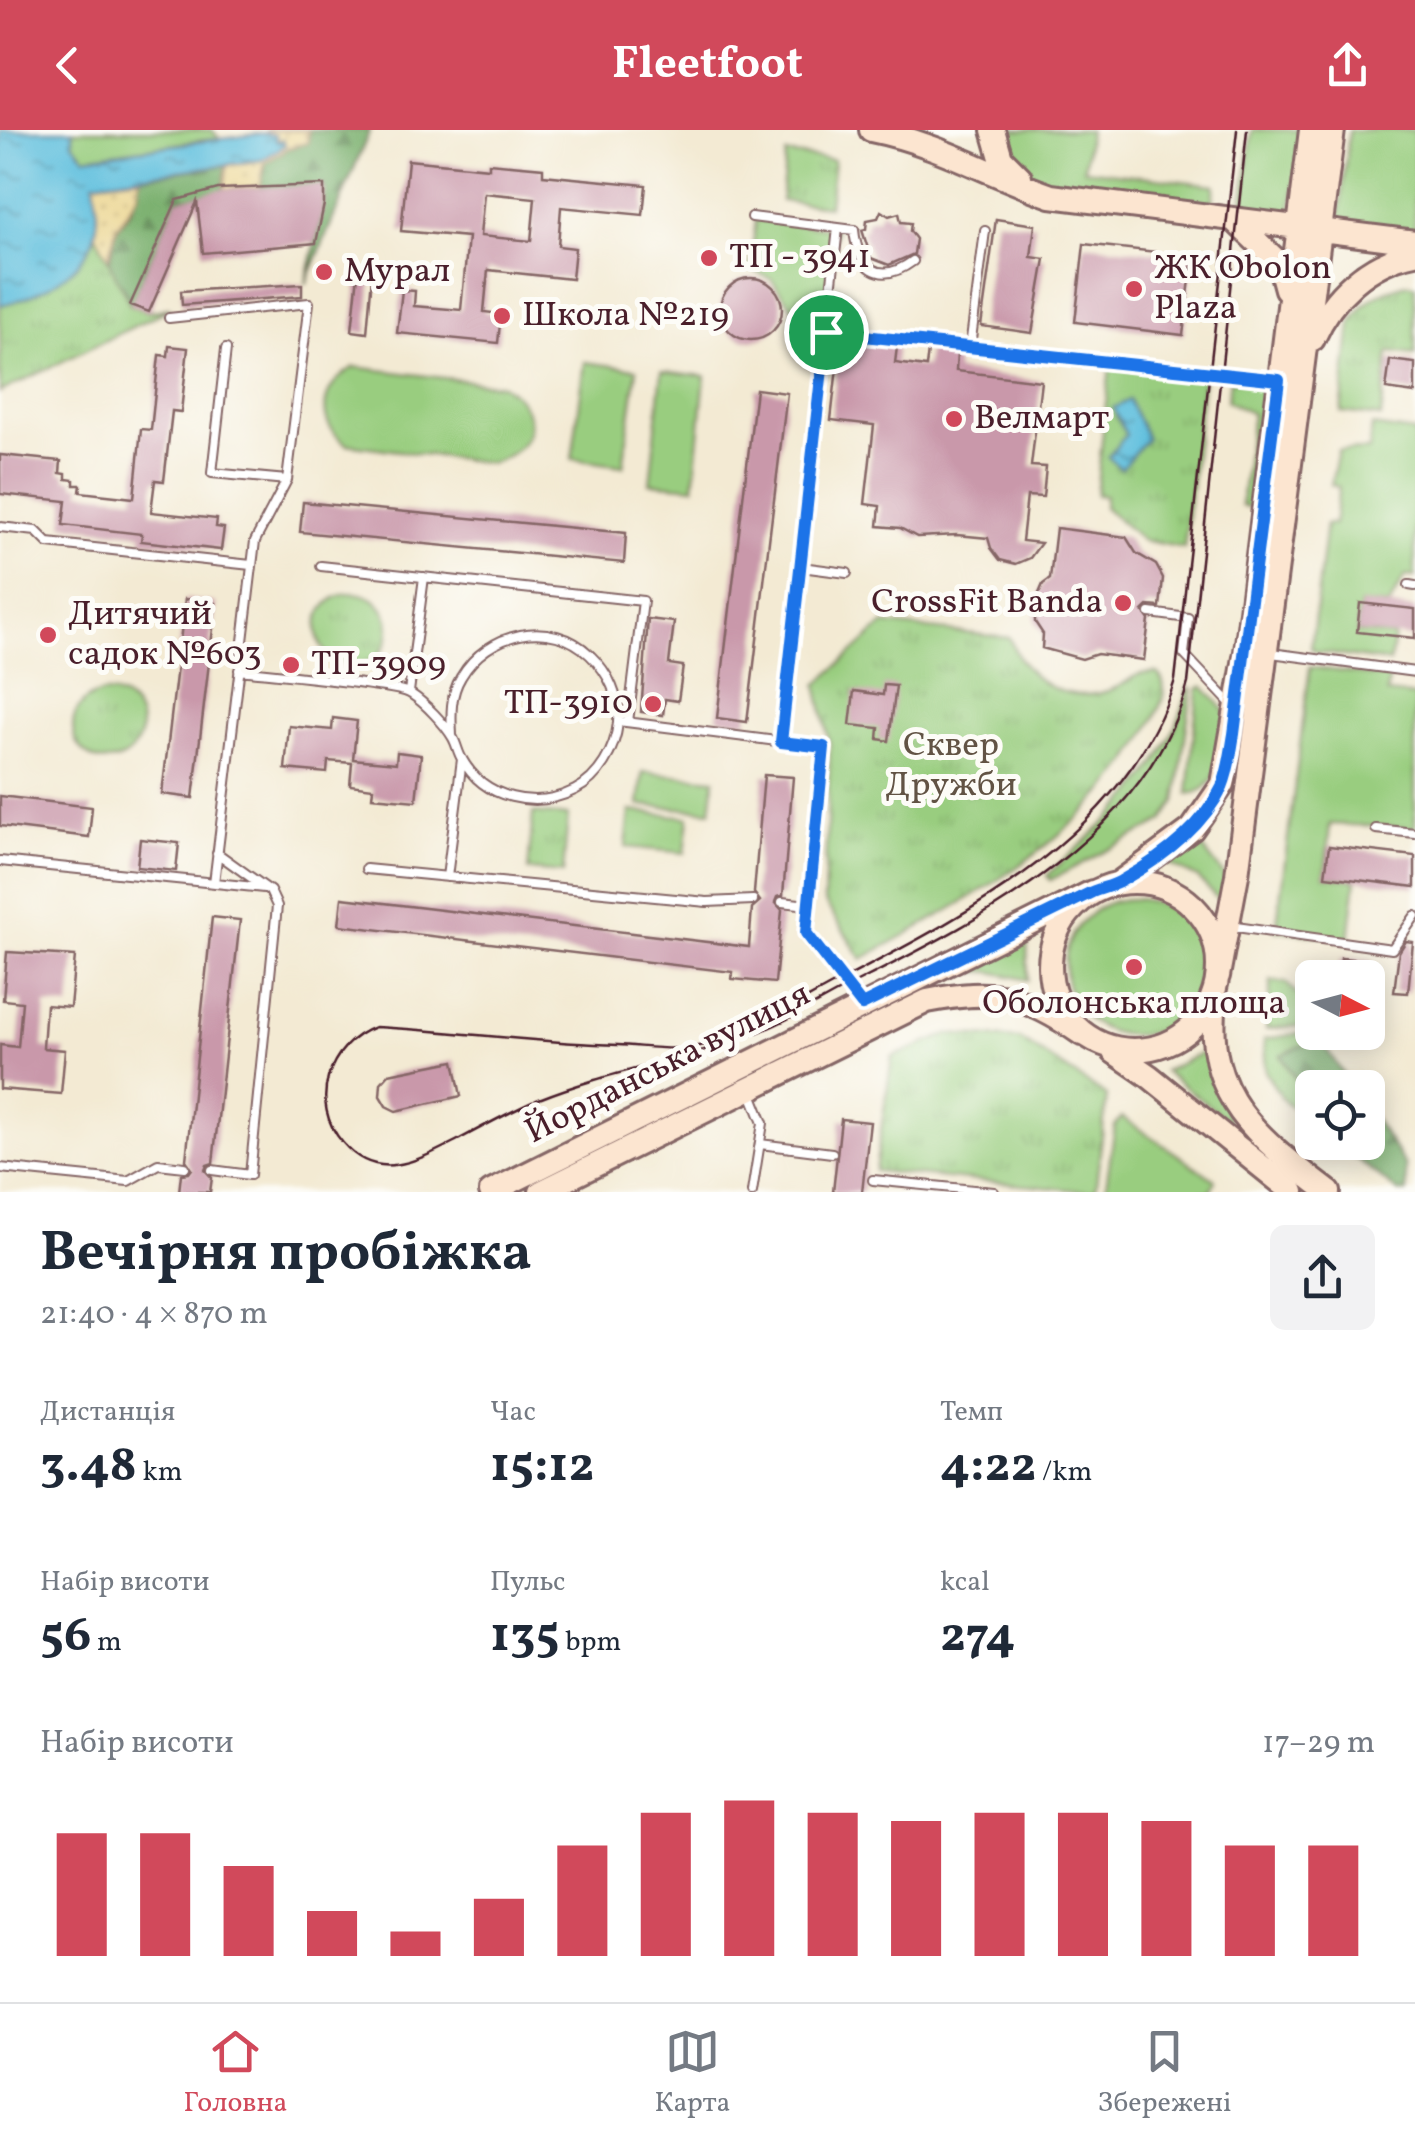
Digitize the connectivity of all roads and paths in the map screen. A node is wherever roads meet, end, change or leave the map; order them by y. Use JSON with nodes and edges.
{"nodes":[{"id":1,"x":871,"y":130,"type":"edge"},
{"id":2,"x":994,"y":130,"type":"edge"},
{"id":3,"x":1311,"y":130,"type":"edge"},
{"id":4,"x":1333,"y":130,"type":"edge"},
{"id":5,"x":1051,"y":196,"type":"junction"},
{"id":6,"x":752,"y":217,"type":"dead end"},
{"id":7,"x":1232,"y":218,"type":"junction"},
{"id":8,"x":838,"y":228,"type":"junction"},
{"id":9,"x":1310,"y":228,"type":"junction"},
{"id":10,"x":984,"y":231,"type":"dead end"},
{"id":11,"x":1415,"y":242,"type":"edge"},
{"id":12,"x":1415,"y":253,"type":"edge"},
{"id":13,"x":913,"y":261,"type":"dead end"},
{"id":14,"x":1288,"y":304,"type":"junction"},
{"id":15,"x":169,"y":318,"type":"dead end"},
{"id":16,"x":792,"y":328,"type":"dead end"},
{"id":17,"x":826,"y":332,"type":"junction"},
{"id":18,"x":970,"y":347,"type":"junction"},
{"id":19,"x":226,"y":349,"type":"dead end"},
{"id":20,"x":1304,"y":360,"type":"junction"},
{"id":21,"x":1241,"y":364,"type":"dead end"},
{"id":22,"x":1239,"y":376,"type":"junction"},
{"id":23,"x":1279,"y":380,"type":"junction"},
{"id":24,"x":274,"y":479,"type":"junction"},
{"id":25,"x":287,"y":480,"type":"junction"},
{"id":26,"x":272,"y":508,"type":"junction"},
{"id":27,"x":0,"y":527,"type":"edge"},
{"id":28,"x":251,"y":565,"type":"junction"},
{"id":29,"x":321,"y":566,"type":"dead end"},
{"id":30,"x":801,"y":567,"type":"junction"},
{"id":31,"x":848,"y":573,"type":"dead end"},
{"id":32,"x":424,"y":577,"type":"junction"},
{"id":33,"x":1150,"y":613,"type":"dead end"},
{"id":34,"x":1267,"y":652,"type":"junction"},
{"id":35,"x":239,"y":670,"type":"junction"},
{"id":36,"x":1415,"y":672,"type":"edge"},
{"id":37,"x":409,"y":692,"type":"junction"},
{"id":38,"x":1237,"y":710,"type":"junction"},
{"id":39,"x":623,"y":721,"type":"junction"},
{"id":40,"x":452,"y":736,"type":"junction"},
{"id":41,"x":781,"y":742,"type":"junction"},
{"id":42,"x":462,"y":759,"type":"junction"},
{"id":43,"x":1376,"y":829,"type":"dead end"},
{"id":44,"x":1415,"y":833,"type":"edge"},
{"id":45,"x":217,"y":853,"type":"junction"},
{"id":46,"x":0,"y":860,"type":"edge"},
{"id":47,"x":366,"y":869,"type":"dead end"},
{"id":48,"x":447,"y":877,"type":"junction"},
{"id":49,"x":214,"y":882,"type":"junction"},
{"id":50,"x":1120,"y":882,"type":"junction"},
{"id":51,"x":266,"y":888,"type":"junction"},
{"id":52,"x":1092,"y":892,"type":"junction"},
{"id":53,"x":753,"y":900,"type":"dead end"},
{"id":54,"x":782,"y":902,"type":"dead end"},
{"id":55,"x":808,"y":905,"type":"junction"},
{"id":56,"x":1415,"y":916,"type":"edge"},
{"id":57,"x":1229,"y":926,"type":"junction"},
{"id":58,"x":1217,"y":982,"type":"junction"},
{"id":59,"x":862,"y":1005,"type":"junction"},
{"id":60,"x":1082,"y":1034,"type":"junction"},
{"id":61,"x":1107,"y":1047,"type":"junction"},
{"id":62,"x":750,"y":1089,"type":"junction"},
{"id":63,"x":760,"y":1144,"type":"junction"},
{"id":64,"x":832,"y":1154,"type":"dead end"},
{"id":65,"x":185,"y":1167,"type":"dead end"},
{"id":66,"x":0,"y":1168,"type":"edge"},
{"id":67,"x":212,"y":1170,"type":"dead end"},
{"id":68,"x":873,"y":1180,"type":"dead end"},
{"id":69,"x":491,"y":1192,"type":"edge"},
{"id":70,"x":541,"y":1192,"type":"edge"},
{"id":71,"x":752,"y":1192,"type":"edge"},
{"id":72,"x":994,"y":1192,"type":"edge"},
{"id":73,"x":1293,"y":1192,"type":"edge"},
{"id":74,"x":1329,"y":1192,"type":"edge"}],
"edges":[{"from":1,"to":5,"type":"main road"},
{"from":2,"to":5,"type":"main road"},
{"from":3,"to":9,"type":"main road"},
{"from":4,"to":9,"type":"main road"},
{"from":5,"to":7,"type":"main road"},
{"from":6,"to":8,"type":"lane"},
{"from":7,"to":9,"type":"main road"},
{"from":7,"to":14,"type":"main road"},
{"from":8,"to":13,"type":"lane"},
{"from":8,"to":17,"type":"lane"},
{"from":9,"to":11,"type":"main road"},
{"from":9,"to":14,"type":"main road"},
{"from":9,"to":20,"type":"main road"},
{"from":10,"to":18,"type":"lane"},
{"from":12,"to":20,"type":"main road"},
{"from":14,"to":23,"type":"main road"},
{"from":15,"to":25,"type":"lane"},
{"from":16,"to":17,"type":"lane"},
{"from":17,"to":18,"type":"lane"},
{"from":17,"to":30,"type":"lane"},
{"from":18,"to":22,"type":"lane"},
{"from":19,"to":24,"type":"lane"},
{"from":20,"to":34,"type":"main road"},
{"from":21,"to":22,"type":"lane"},
{"from":22,"to":23,"type":"lane"},
{"from":23,"to":38,"type":"main road"},
{"from":24,"to":25,"type":"lane"},
{"from":24,"to":26,"type":"lane"},
{"from":25,"to":26,"type":"lane"},
{"from":26,"to":28,"type":"lane"},
{"from":27,"to":28,"type":"lane"},
{"from":28,"to":35,"type":"lane"},
{"from":29,"to":32,"type":"lane"},
{"from":30,"to":31,"type":"lane"},
{"from":30,"to":41,"type":"lane"},
{"from":32,"to":37,"type":"lane"},
{"from":32,"to":39,"type":"lane"},
{"from":33,"to":38,"type":"lane"},
{"from":34,"to":36,"type":"lane"},
{"from":34,"to":57,"type":"main road"},
{"from":35,"to":37,"type":"lane"},
{"from":35,"to":45,"type":"lane"},
{"from":37,"to":40,"type":"lane"},
{"from":38,"to":50,"type":"main road"},
{"from":39,"to":40,"type":"lane"},
{"from":39,"to":41,"type":"lane"},
{"from":39,"to":42,"type":"lane"},
{"from":40,"to":42,"type":"lane"},
{"from":41,"to":55,"type":"lane"},
{"from":42,"to":48,"type":"lane"},
{"from":43,"to":44,"type":"lane"},
{"from":45,"to":49,"type":"lane"},
{"from":45,"to":51,"type":"lane"},
{"from":46,"to":49,"type":"lane"},
{"from":47,"to":48,"type":"lane"},
{"from":48,"to":53,"type":"lane"},
{"from":49,"to":51,"type":"lane"},
{"from":50,"to":52,"type":"main road"},
{"from":50,"to":58,"type":"main road"},
{"from":51,"to":67,"type":"lane"},
{"from":52,"to":59,"type":"main road","name":"Йорданська вулиця"},
{"from":52,"to":60,"type":"main road"},
{"from":54,"to":55,"type":"lane"},
{"from":55,"to":59,"type":"lane"},
{"from":56,"to":57,"type":"lane"},
{"from":57,"to":58,"type":"main road"},
{"from":58,"to":61,"type":"main road"},
{"from":58,"to":74,"type":"main road"},
{"from":59,"to":69,"type":"main road","name":"Йорданська вулиця"},
{"from":60,"to":61,"type":"main road"},
{"from":60,"to":62,"type":"main road","name":"Йорданська вулиця"},
{"from":61,"to":73,"type":"main road"},
{"from":62,"to":63,"type":"lane"},
{"from":62,"to":70,"type":"main road","name":"Йорданська вулиця"},
{"from":63,"to":64,"type":"lane"},
{"from":63,"to":71,"type":"lane"},
{"from":65,"to":66,"type":"lane"},
{"from":68,"to":72,"type":"lane"}]}
